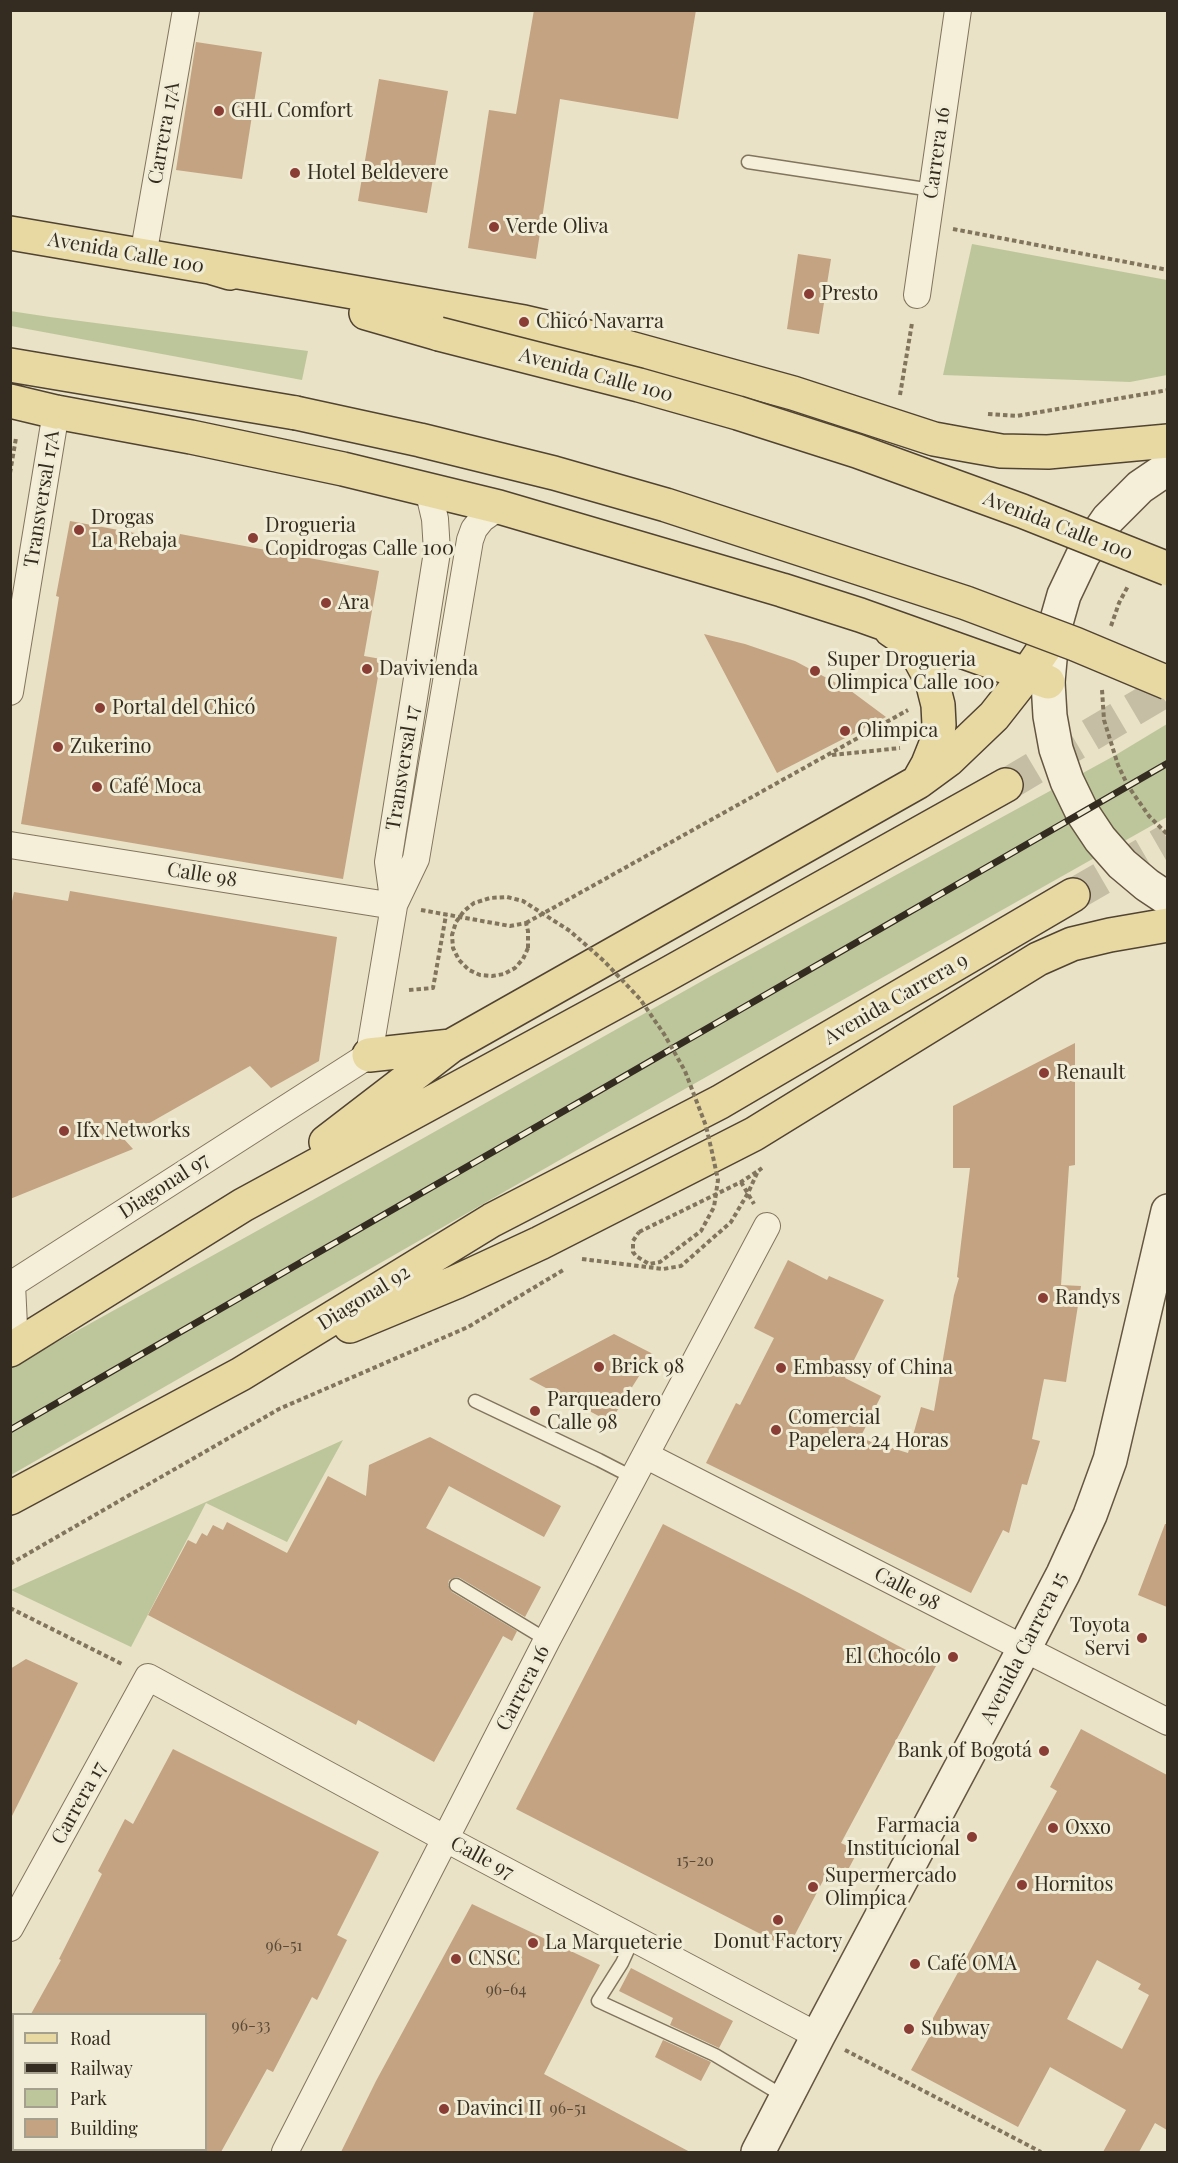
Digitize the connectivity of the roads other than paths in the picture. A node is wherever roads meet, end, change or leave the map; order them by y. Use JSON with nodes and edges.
{"nodes":[{"id":1,"x":186,"y":10,"type":"edge"},
{"id":2,"x":958,"y":10,"type":"edge"},
{"id":3,"x":748,"y":162,"type":"dead end"},
{"id":4,"x":932,"y":190,"type":"junction"},
{"id":5,"x":10,"y":233,"type":"edge"},
{"id":6,"x":143,"y":256,"type":"junction"},
{"id":7,"x":210,"y":267,"type":"junction"},
{"id":8,"x":917,"y":295,"type":"road end"},
{"id":9,"x":10,"y":365,"type":"edge"},
{"id":10,"x":10,"y":401,"type":"edge"},
{"id":11,"x":56,"y":412,"type":"junction"},
{"id":12,"x":1167,"y":441,"type":"edge"},
{"id":13,"x":1167,"y":468,"type":"edge"},
{"id":14,"x":428,"y":489,"type":"junction"},
{"id":15,"x":499,"y":507,"type":"junction"},
{"id":16,"x":1167,"y":568,"type":"edge"},
{"id":17,"x":860,"y":615,"type":"junction"},
{"id":18,"x":1037,"y":678,"type":"junction"},
{"id":19,"x":1167,"y":683,"type":"edge"},
{"id":20,"x":10,"y":692,"type":"edge"},
{"id":21,"x":918,"y":782,"type":"junction"},
{"id":22,"x":1006,"y":785,"type":"tunnel mouth"},
{"id":23,"x":10,"y":845,"type":"edge"},
{"id":24,"x":1073,"y":895,"type":"tunnel mouth"},
{"id":25,"x":1167,"y":899,"type":"edge"},
{"id":26,"x":394,"y":906,"type":"junction"},
{"id":27,"x":1167,"y":925,"type":"edge"},
{"id":28,"x":451,"y":1046,"type":"junction"},
{"id":29,"x":369,"y":1055,"type":"junction"},
{"id":30,"x":720,"y":1102,"type":"joint"},
{"id":31,"x":243,"y":1205,"type":"junction"},
{"id":32,"x":1167,"y":1211,"type":"edge"},
{"id":33,"x":767,"y":1226,"type":"dead end"},
{"id":34,"x":11,"y":1285,"type":"edge"},
{"id":35,"x":13,"y":1349,"type":"edge"},
{"id":36,"x":241,"y":1374,"type":"junction"},
{"id":37,"x":475,"y":1401,"type":"dead end"},
{"id":38,"x":647,"y":1456,"type":"junction"},
{"id":39,"x":634,"y":1478,"type":"junction"},
{"id":40,"x":10,"y":1498,"type":"edge"},
{"id":41,"x":456,"y":1585,"type":"dead end"},
{"id":42,"x":547,"y":1640,"type":"junction"},
{"id":43,"x":1024,"y":1649,"type":"junction"},
{"id":44,"x":148,"y":1677,"type":"joint"},
{"id":45,"x":1167,"y":1722,"type":"edge"},
{"id":46,"x":446,"y":1839,"type":"junction"},
{"id":47,"x":10,"y":1928,"type":"edge"},
{"id":48,"x":633,"y":1939,"type":"junction"},
{"id":49,"x":818,"y":2036,"type":"junction"},
{"id":50,"x":786,"y":2098,"type":"junction"},
{"id":51,"x":285,"y":2152,"type":"edge"},
{"id":52,"x":758,"y":2152,"type":"edge"}],
"edges":[{"from":1,"to":6,"type":"street","name":"Carrera 17A"},
{"from":2,"to":4,"type":"street","name":"Carrera 16"},
{"from":3,"to":4,"type":"lane"},
{"from":4,"to":8,"type":"street","name":"Carrera 16"},
{"from":5,"to":6,"type":"main road","name":"Avenida Calle 100"},
{"from":6,"to":7,"type":"main road","name":"Avenida Calle 100"},
{"from":7,"to":12,"type":"main road"},
{"from":7,"to":16,"type":"main road","name":"Avenida Calle 100","bridge":true},
{"from":9,"to":19,"type":"main road","bridge":true},
{"from":10,"to":11,"type":"main road"},
{"from":11,"to":14,"type":"main road"},
{"from":11,"to":20,"type":"street","name":"Transversal 17A"},
{"from":13,"to":18,"type":"main road"},
{"from":14,"to":15,"type":"main road"},
{"from":14,"to":26,"type":"street","name":"Transversal 17"},
{"from":15,"to":17,"type":"main road"},
{"from":15,"to":26,"type":"street","name":"Transversal 17"},
{"from":17,"to":18,"type":"main road"},
{"from":17,"to":21,"type":"main road"},
{"from":18,"to":21,"type":"main road"},
{"from":18,"to":25,"type":"main road"},
{"from":21,"to":28,"type":"main road"},
{"from":22,"to":31,"type":"main road"},
{"from":23,"to":26,"type":"street","name":"Calle 98"},
{"from":24,"to":30,"type":"main road","name":"Avenida Carrera 9"},
{"from":26,"to":29,"type":"street","name":"Transversal 17"},
{"from":27,"to":36,"type":"main road"},
{"from":28,"to":29,"type":"main road"},
{"from":28,"to":31,"type":"main road"},
{"from":29,"to":34,"type":"street","name":"Diagonal 97"},
{"from":30,"to":36,"type":"main road","name":"Diagonal 92"},
{"from":31,"to":35,"type":"main road"},
{"from":32,"to":43,"type":"main road","name":"Avenida Carrera 15"},
{"from":33,"to":38,"type":"street","name":"Carrera 16"},
{"from":34,"to":35,"type":"street","name":"Diagonal 97"},
{"from":36,"to":40,"type":"main road","name":"Diagonal 92"},
{"from":37,"to":39,"type":"lane"},
{"from":38,"to":39,"type":"street","name":"Carrera 16"},
{"from":38,"to":43,"type":"street","name":"Calle 98"},
{"from":39,"to":42,"type":"street","name":"Carrera 16"},
{"from":41,"to":42,"type":"lane"},
{"from":42,"to":46,"type":"street","name":"Carrera 16"},
{"from":43,"to":45,"type":"street","name":"Calle 98"},
{"from":43,"to":49,"type":"main road","name":"Avenida Carrera 15"},
{"from":44,"to":46,"type":"street","name":"Calle 97"},
{"from":44,"to":47,"type":"street","name":"Carrera 17"},
{"from":46,"to":48,"type":"street","name":"Calle 97"},
{"from":46,"to":51,"type":"street","name":"Carrera 16"},
{"from":48,"to":49,"type":"street","name":"Calle 97"},
{"from":48,"to":50,"type":"lane"},
{"from":49,"to":50,"type":"main road","name":"Avenida Carrera 15"},
{"from":50,"to":52,"type":"main road","name":"Avenida Carrera 15"}]}
